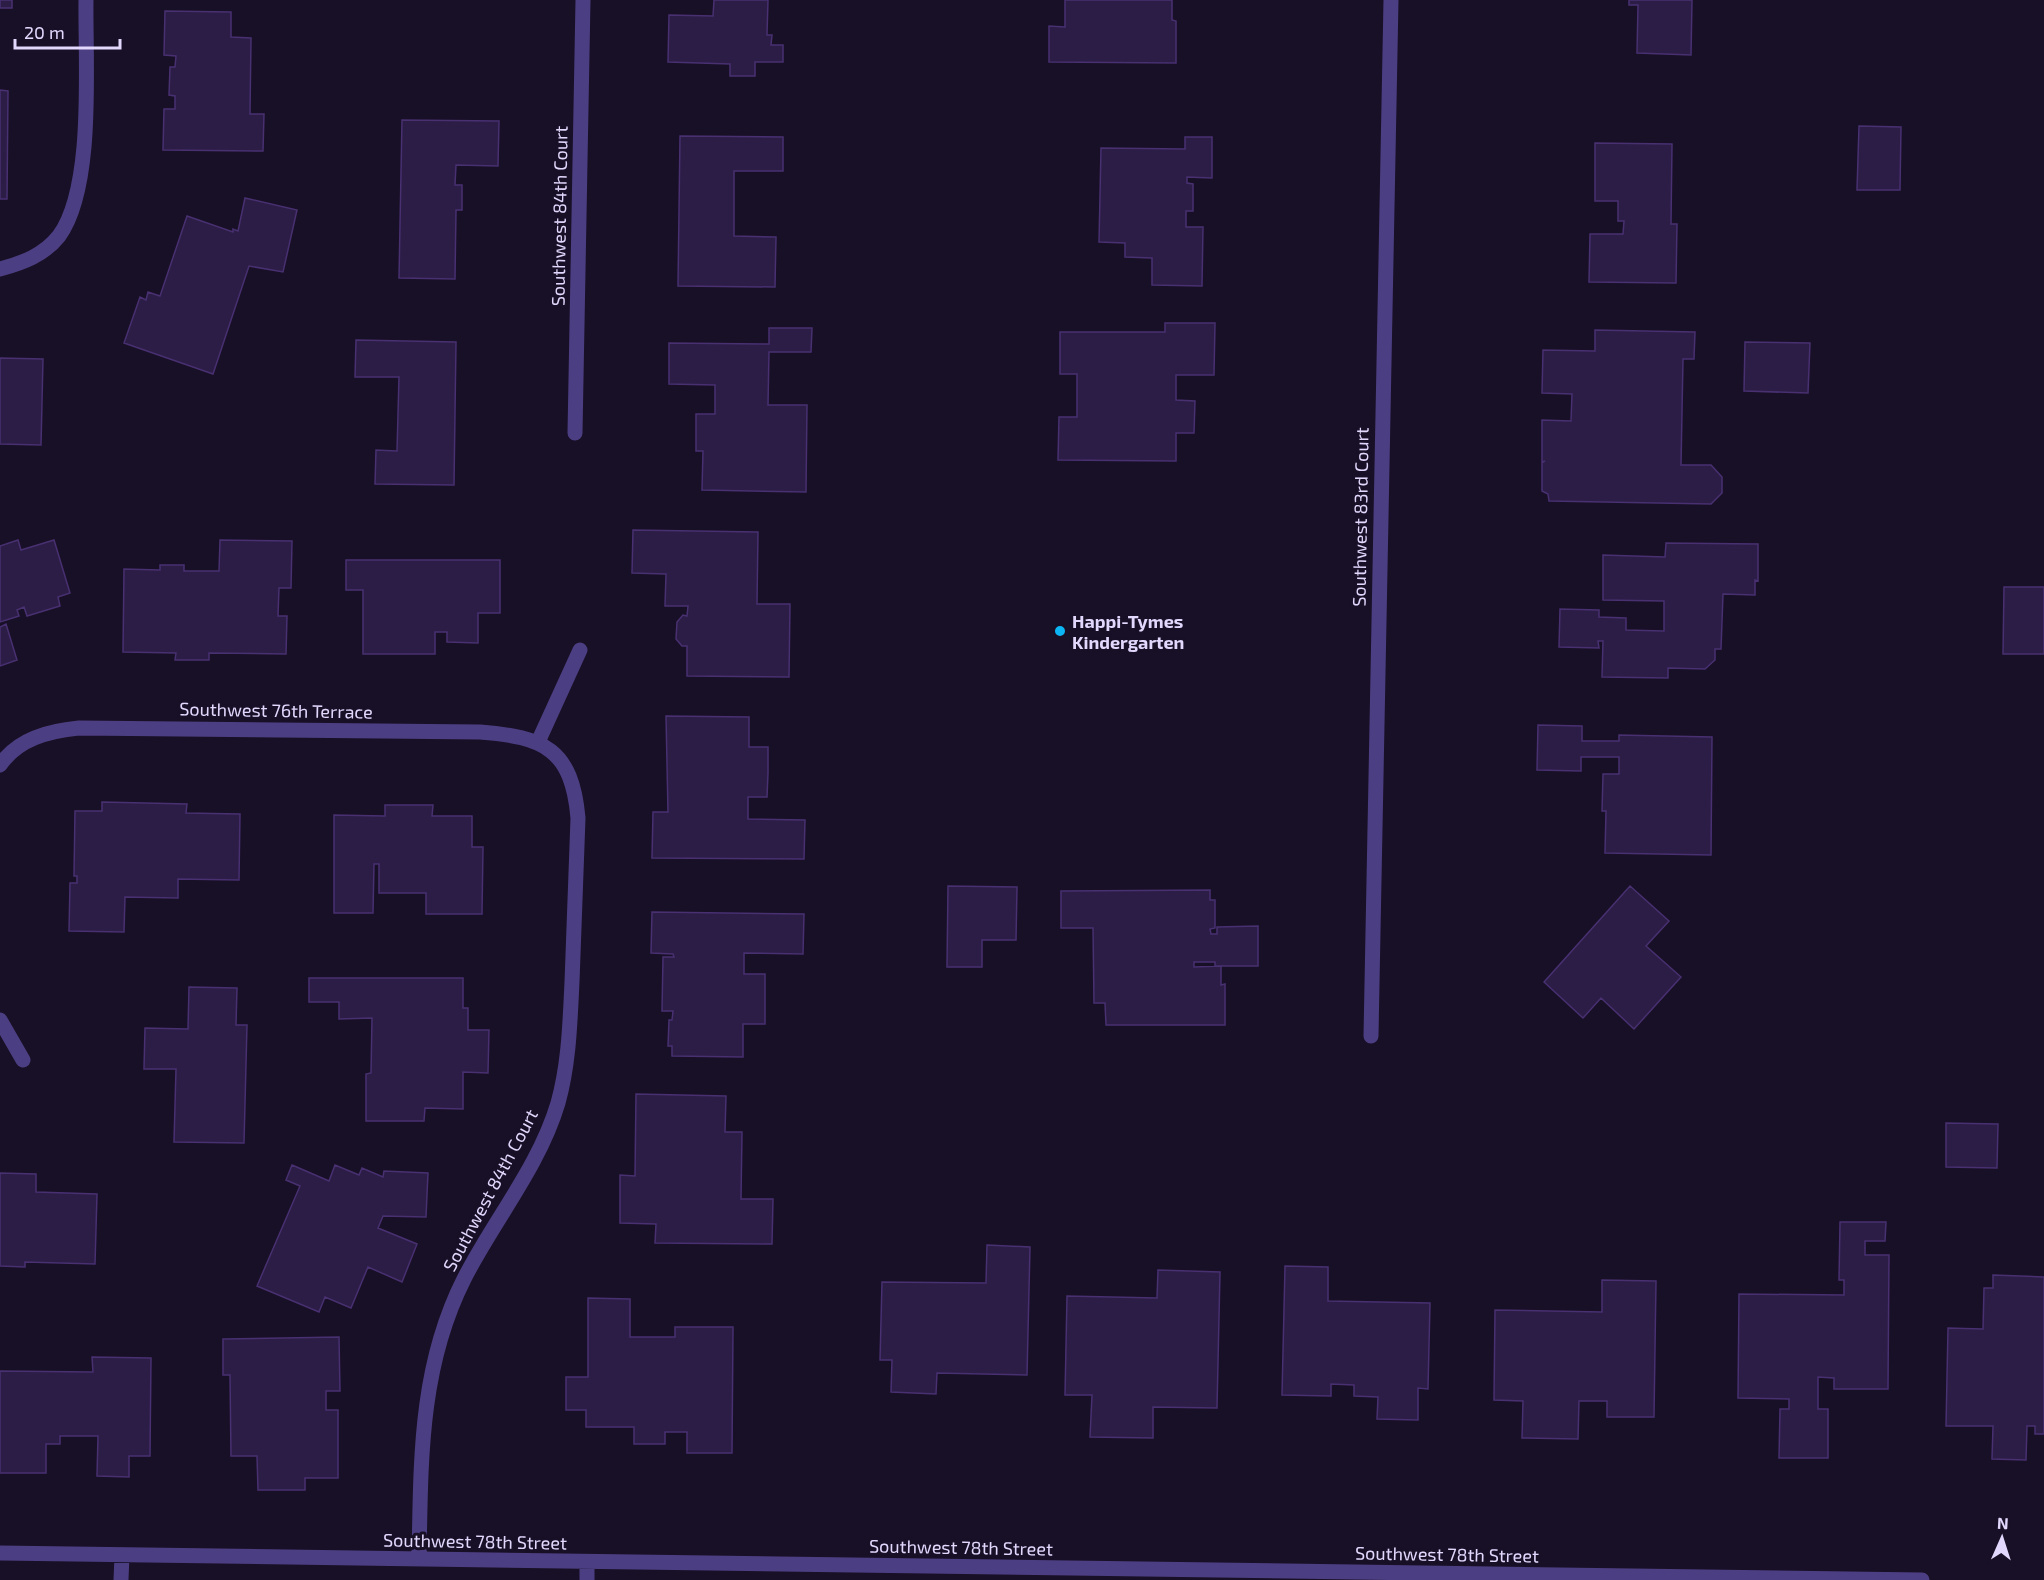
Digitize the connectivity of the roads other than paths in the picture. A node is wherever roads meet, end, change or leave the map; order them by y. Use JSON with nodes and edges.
{"nodes":[{"id":1,"x":86,"y":0,"type":"edge"},
{"id":2,"x":583,"y":0,"type":"edge"},
{"id":3,"x":1391,"y":0,"type":"edge"},
{"id":4,"x":0,"y":270,"type":"edge"},
{"id":5,"x":575,"y":433,"type":"dead end"},
{"id":6,"x":580,"y":650,"type":"dead end"},
{"id":7,"x":538,"y":742,"type":"junction"},
{"id":8,"x":0,"y":765,"type":"edge"},
{"id":9,"x":0,"y":1020,"type":"edge"},
{"id":10,"x":1371,"y":1036,"type":"dead end"},
{"id":11,"x":23,"y":1060,"type":"dead end"},
{"id":12,"x":0,"y":1553,"type":"edge"},
{"id":13,"x":122,"y":1555,"type":"junction"},
{"id":14,"x":419,"y":1558,"type":"junction"},
{"id":15,"x":587,"y":1563,"type":"junction"},
{"id":16,"x":1308,"y":1576,"type":"edge"},
{"id":17,"x":121,"y":1580,"type":"edge"},
{"id":18,"x":587,"y":1580,"type":"edge"},
{"id":19,"x":1922,"y":1580,"type":"edge"}],
"edges":[{"from":1,"to":4,"type":"street"},
{"from":2,"to":5,"type":"street","name":"Southwest 84th Court"},
{"from":3,"to":10,"type":"street","name":"Southwest 83rd Court"},
{"from":6,"to":7,"type":"street"},
{"from":7,"to":8,"type":"street","name":"Southwest 76th Terrace"},
{"from":7,"to":14,"type":"street","name":"Southwest 84th Court"},
{"from":9,"to":11,"type":"street"},
{"from":12,"to":13,"type":"street","name":"Southwest 78th Street"},
{"from":13,"to":14,"type":"street","name":"Southwest 78th Street"},
{"from":13,"to":17,"type":"street"},
{"from":14,"to":15,"type":"street","name":"Southwest 78th Street"},
{"from":15,"to":16,"type":"street","name":"Southwest 78th Street"},
{"from":15,"to":18,"type":"street"},
{"from":16,"to":19,"type":"street","name":"Southwest 78th Street"}]}
